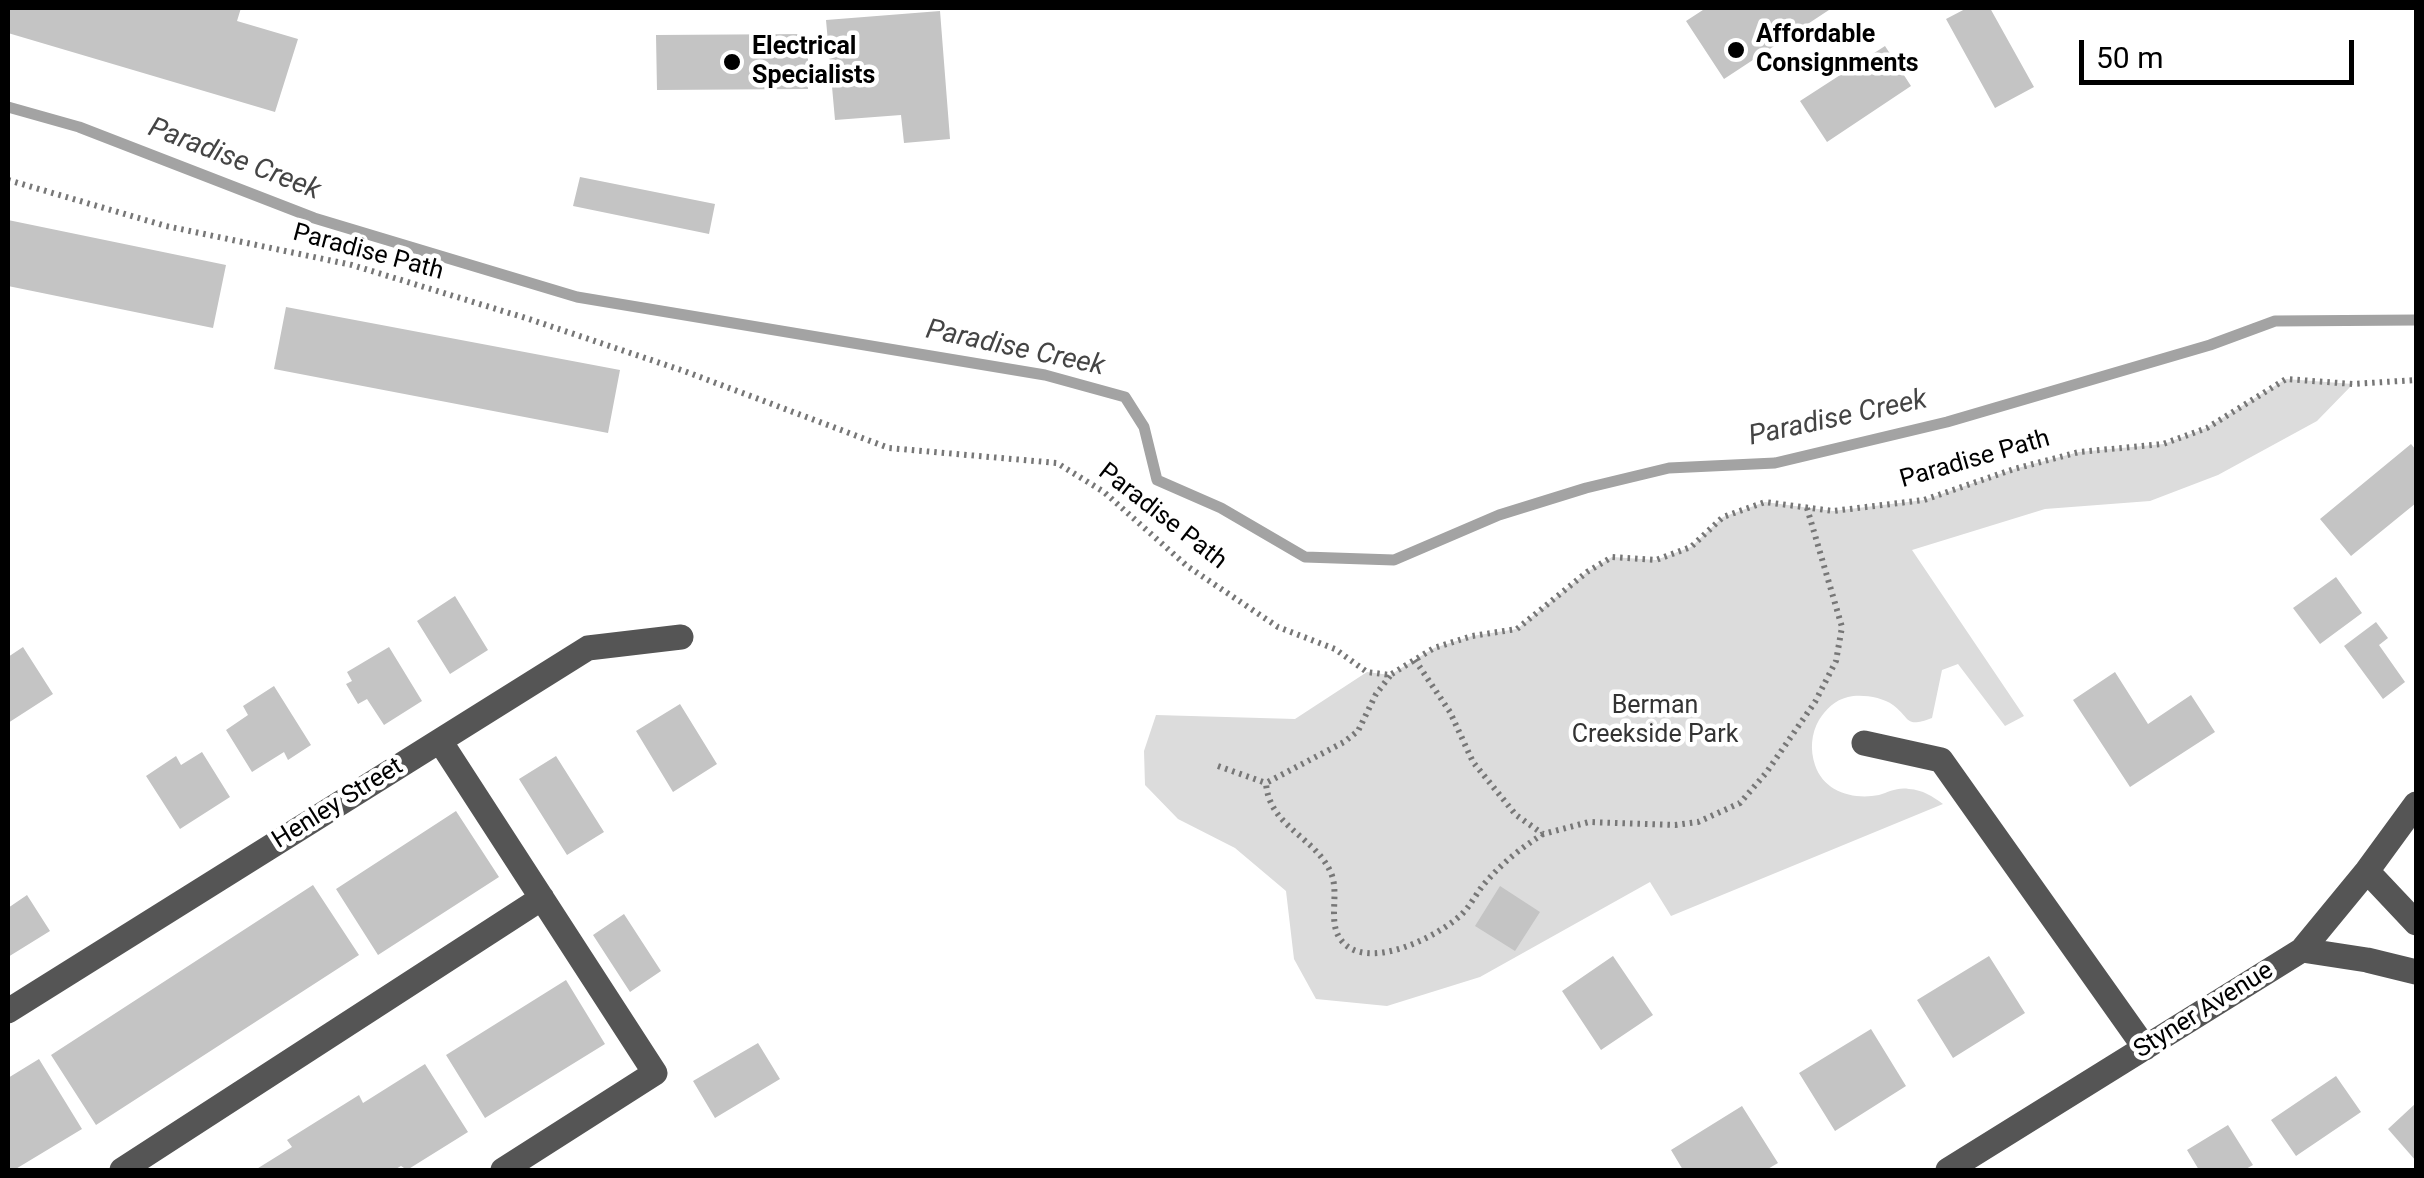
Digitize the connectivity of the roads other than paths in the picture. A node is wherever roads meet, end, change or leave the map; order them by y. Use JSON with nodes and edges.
{"nodes":[{"id":1,"x":682,"y":637,"type":"dead end"},
{"id":2,"x":440,"y":741,"type":"junction"},
{"id":3,"x":1864,"y":743,"type":"dead end"},
{"id":4,"x":2416,"y":804,"type":"edge"},
{"id":5,"x":2367,"y":872,"type":"junction"},
{"id":6,"x":542,"y":898,"type":"junction"},
{"id":7,"x":2416,"y":923,"type":"edge"},
{"id":8,"x":2302,"y":950,"type":"junction"},
{"id":9,"x":2416,"y":972,"type":"edge"},
{"id":10,"x":8,"y":1011,"type":"edge"},
{"id":11,"x":2145,"y":1048,"type":"junction"},
{"id":12,"x":122,"y":1170,"type":"edge"},
{"id":13,"x":503,"y":1170,"type":"edge"},
{"id":14,"x":1948,"y":1170,"type":"edge"}],
"edges":[{"from":1,"to":2,"type":"street","name":"Henley Street"},
{"from":2,"to":6,"type":"street"},
{"from":2,"to":10,"type":"street","name":"Henley Street"},
{"from":3,"to":11,"type":"street"},
{"from":4,"to":5,"type":"street","name":"Styner Avenue"},
{"from":5,"to":7,"type":"street"},
{"from":5,"to":8,"type":"street","name":"Styner Avenue"},
{"from":6,"to":12,"type":"street"},
{"from":6,"to":13,"type":"street"},
{"from":8,"to":9,"type":"street"},
{"from":8,"to":11,"type":"street","name":"Styner Avenue"},
{"from":11,"to":14,"type":"street","name":"Styner Avenue"}]}
